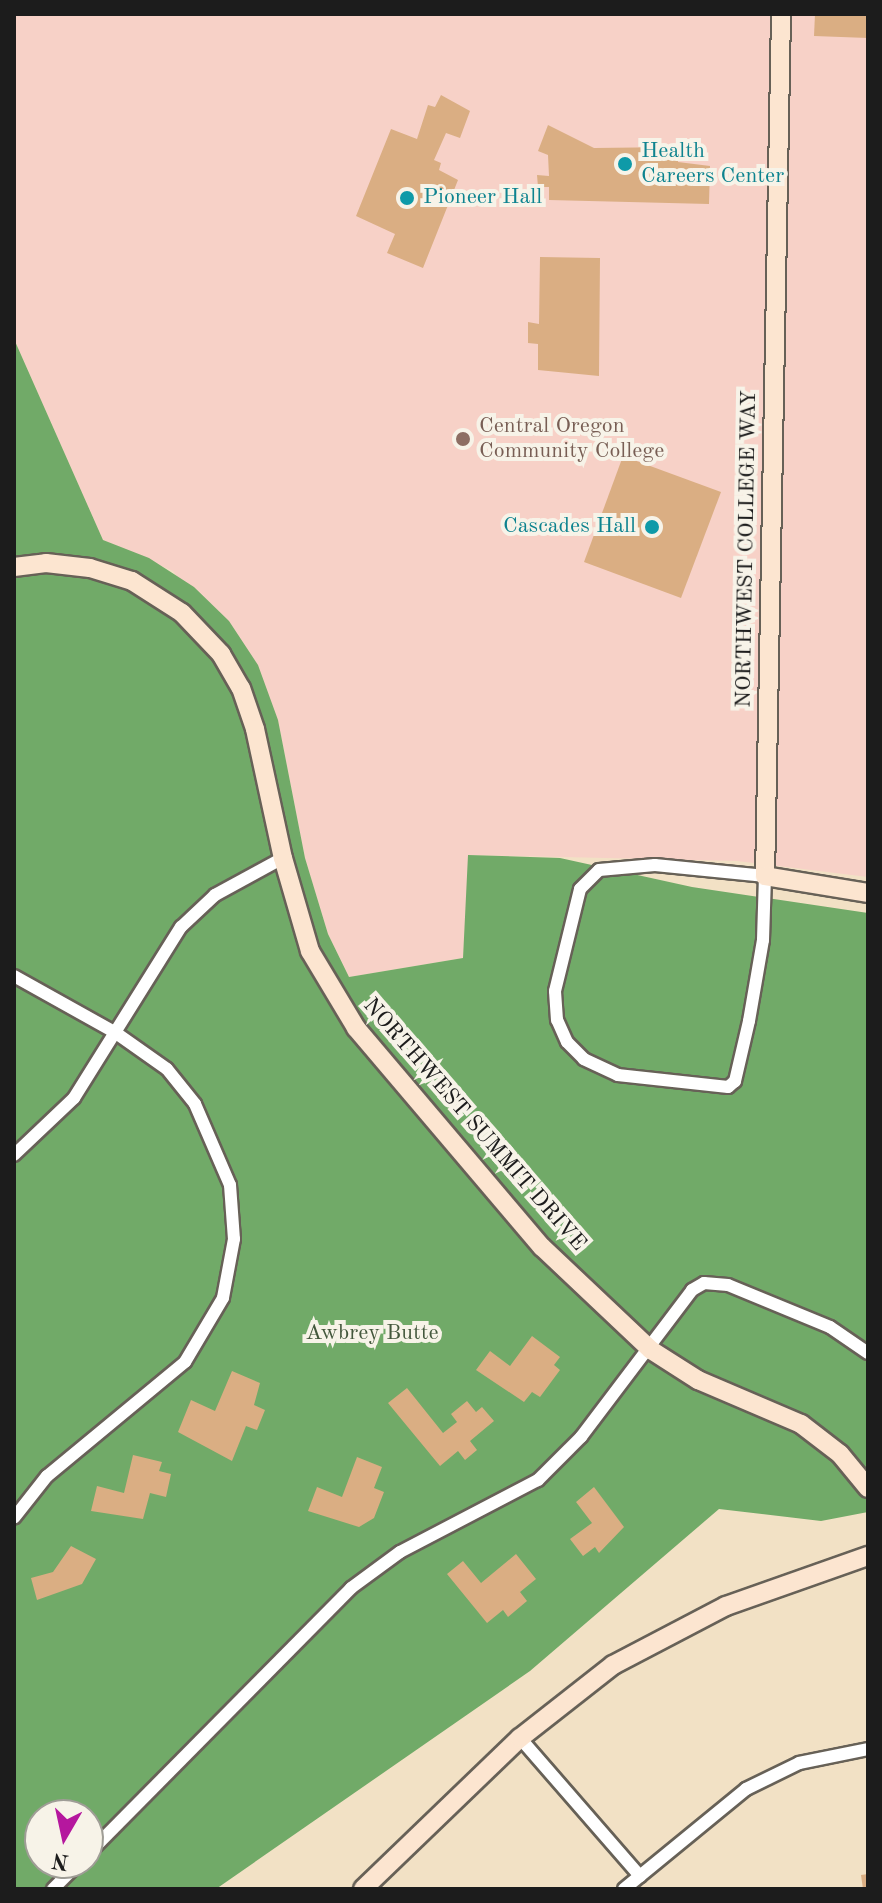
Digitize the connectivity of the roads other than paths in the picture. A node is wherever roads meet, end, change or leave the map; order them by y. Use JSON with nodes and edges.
{"nodes":[{"id":1,"x":781,"y":14,"type":"edge"},
{"id":2,"x":14,"y":567,"type":"edge"},
{"id":3,"x":283,"y":858,"type":"junction"},
{"id":4,"x":765,"y":876,"type":"junction"},
{"id":5,"x":868,"y":893,"type":"edge"},
{"id":6,"x":14,"y":976,"type":"edge"},
{"id":7,"x":116,"y":1033,"type":"junction"},
{"id":8,"x":14,"y":1155,"type":"edge"},
{"id":9,"x":651,"y":1350,"type":"junction"},
{"id":10,"x":868,"y":1353,"type":"edge"},
{"id":11,"x":868,"y":1488,"type":"edge"},
{"id":12,"x":14,"y":1518,"type":"edge"},
{"id":13,"x":868,"y":1556,"type":"edge"},
{"id":14,"x":520,"y":1738,"type":"junction"},
{"id":15,"x":868,"y":1749,"type":"edge"},
{"id":16,"x":104,"y":1838,"type":"edge"},
{"id":17,"x":640,"y":1876,"type":"junction"},
{"id":18,"x":363,"y":1889,"type":"edge"},
{"id":19,"x":624,"y":1889,"type":"edge"}],
"edges":[{"from":1,"to":4,"type":"street","name":"NORTHWEST COLLEGE WAY"},
{"from":2,"to":3,"type":"street","name":"NORTHWEST SUMMIT DRIVE"},
{"from":3,"to":7,"type":"street"},
{"from":3,"to":9,"type":"street","name":"NORTHWEST SUMMIT DRIVE"},
{"from":4,"to":4,"type":"street","name":"NORTHWEST COLLEGE WAY"},
{"from":4,"to":5,"type":"street"},
{"from":6,"to":7,"type":"street"},
{"from":7,"to":8,"type":"street"},
{"from":7,"to":12,"type":"street"},
{"from":9,"to":10,"type":"street"},
{"from":9,"to":11,"type":"street","name":"NORTHWEST SUMMIT DRIVE"},
{"from":9,"to":16,"type":"street"},
{"from":13,"to":14,"type":"street"},
{"from":14,"to":17,"type":"street"},
{"from":14,"to":18,"type":"street"},
{"from":15,"to":17,"type":"street"},
{"from":17,"to":19,"type":"street"}]}
